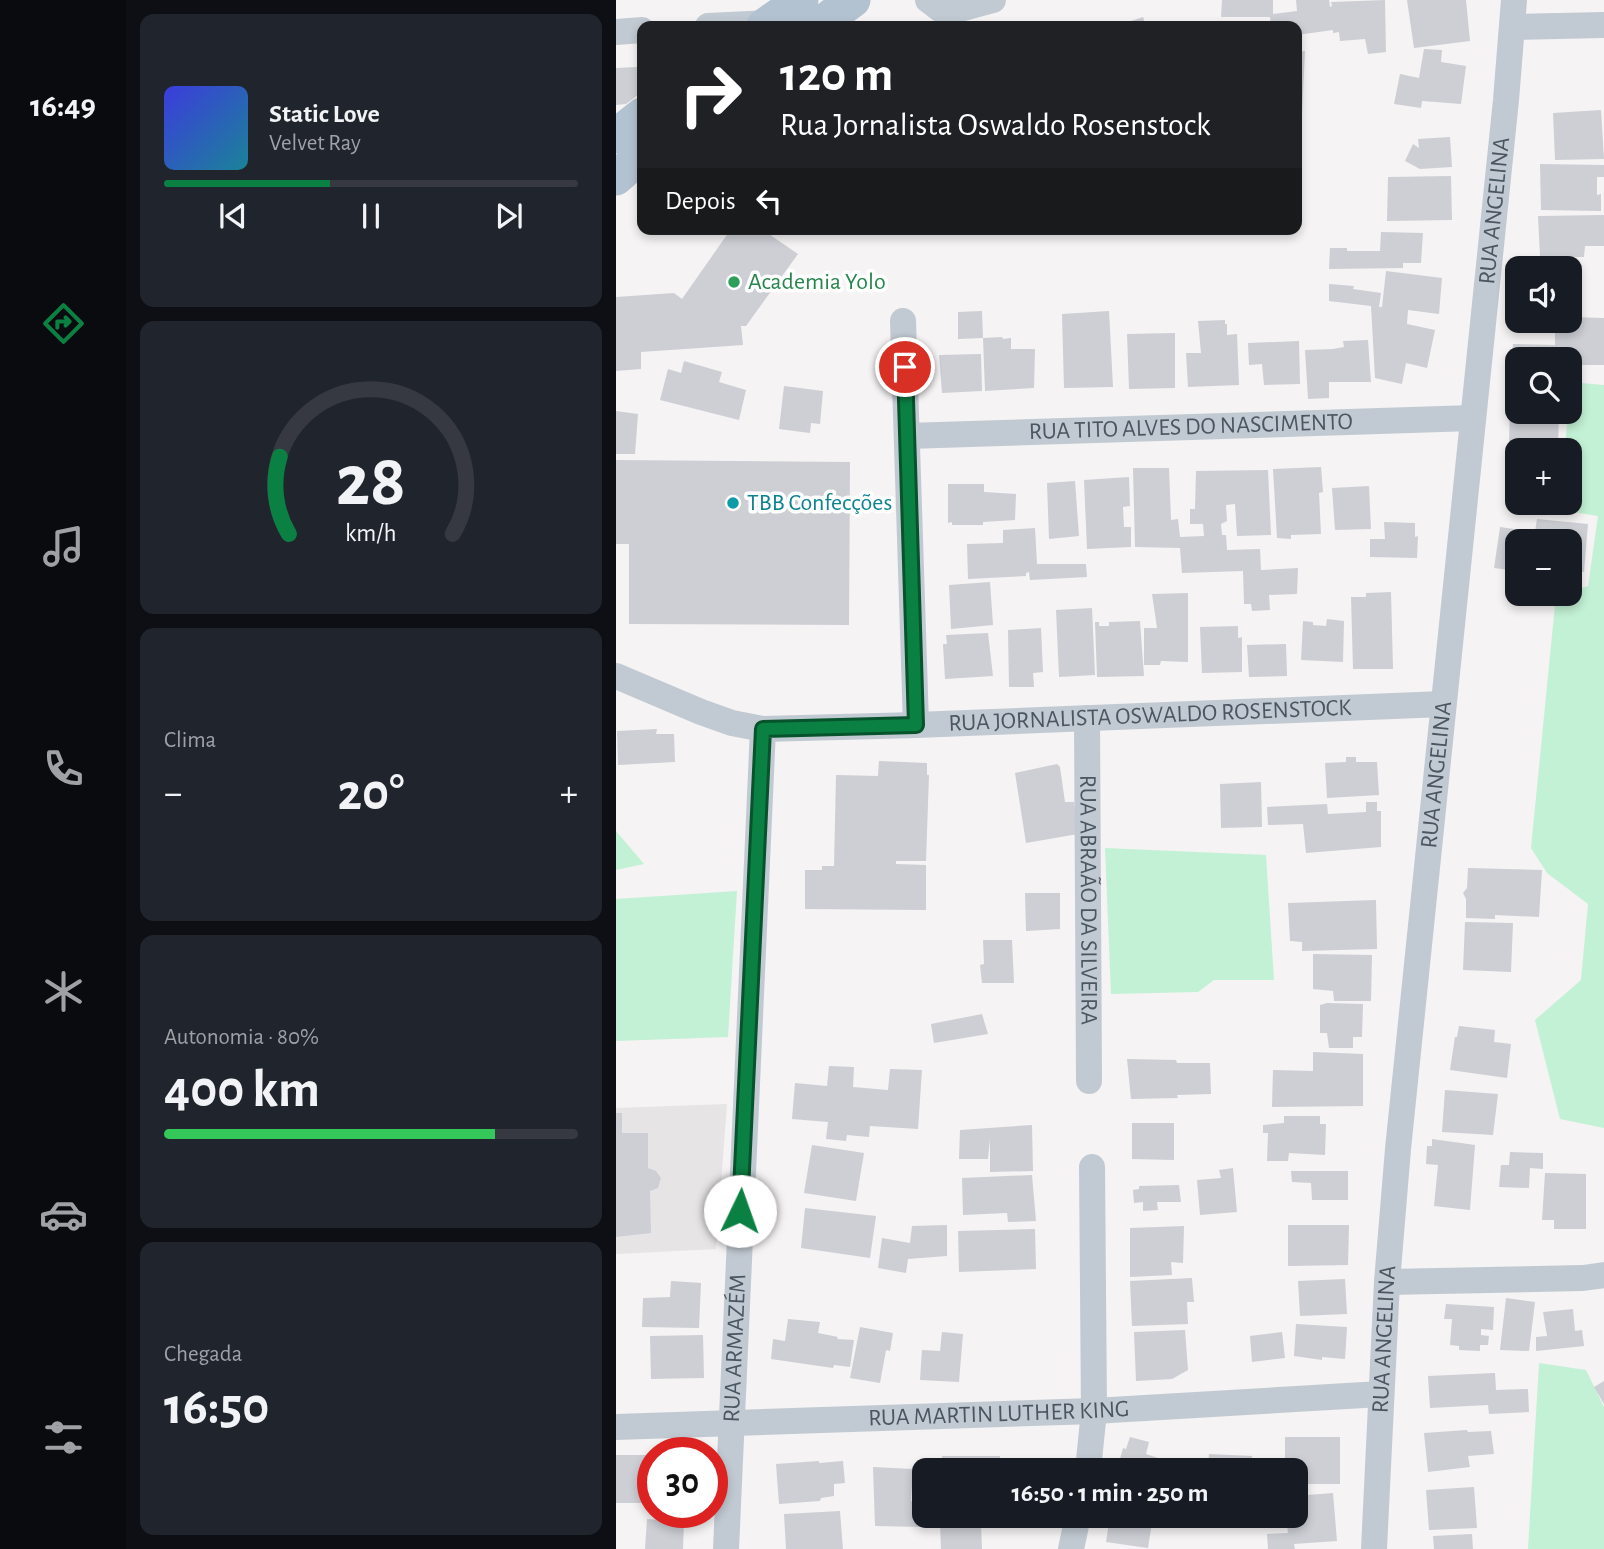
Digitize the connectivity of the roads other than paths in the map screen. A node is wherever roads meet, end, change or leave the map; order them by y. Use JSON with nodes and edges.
{"nodes":[{"id":1,"x":801,"y":0,"type":"edge"},
{"id":2,"x":853,"y":0,"type":"edge"},
{"id":3,"x":928,"y":0,"type":"edge"},
{"id":4,"x":993,"y":0,"type":"edge"},
{"id":5,"x":1514,"y":0,"type":"edge"},
{"id":6,"x":771,"y":21,"type":"edge"},
{"id":7,"x":825,"y":21,"type":"edge"},
{"id":8,"x":1604,"y":25,"type":"edge"},
{"id":9,"x":1512,"y":27,"type":"junction"},
{"id":10,"x":637,"y":30,"type":"edge"},
{"id":11,"x":616,"y":32,"type":"edge"},
{"id":12,"x":637,"y":119,"type":"edge"},
{"id":13,"x":616,"y":136,"type":"edge"},
{"id":14,"x":637,"y":159,"type":"edge"},
{"id":15,"x":616,"y":178,"type":"edge"},
{"id":16,"x":903,"y":321,"type":"dead end"},
{"id":17,"x":1473,"y":418,"type":"junction"},
{"id":18,"x":907,"y":436,"type":"junction"},
{"id":19,"x":616,"y":676,"type":"edge"},
{"id":20,"x":1443,"y":704,"type":"junction"},
{"id":21,"x":1087,"y":718,"type":"junction"},
{"id":22,"x":916,"y":725,"type":"junction"},
{"id":23,"x":763,"y":729,"type":"junction"},
{"id":24,"x":1089,"y":1081,"type":"dead end"},
{"id":25,"x":1092,"y":1167,"type":"dead end"},
{"id":26,"x":1604,"y":1275,"type":"edge"},
{"id":27,"x":1387,"y":1282,"type":"junction"},
{"id":28,"x":1381,"y":1394,"type":"junction"},
{"id":29,"x":1094,"y":1411,"type":"junction"},
{"id":30,"x":730,"y":1424,"type":"junction"},
{"id":31,"x":616,"y":1427,"type":"edge"},
{"id":32,"x":1088,"y":1458,"type":"edge"},
{"id":33,"x":1075,"y":1528,"type":"edge"},
{"id":34,"x":726,"y":1549,"type":"edge"},
{"id":35,"x":1071,"y":1549,"type":"edge"},
{"id":36,"x":1374,"y":1549,"type":"edge"}],
"edges":[{"from":1,"to":6,"type":"main road"},
{"from":2,"to":7,"type":"main road"},
{"from":3,"to":4,"type":"street"},
{"from":5,"to":9,"type":"street","name":"RUA ANGELINA"},
{"from":8,"to":9,"type":"street"},
{"from":9,"to":17,"type":"street","name":"RUA ANGELINA"},
{"from":10,"to":11,"type":"street"},
{"from":12,"to":13,"type":"main road"},
{"from":14,"to":15,"type":"main road"},
{"from":16,"to":18,"type":"street"},
{"from":17,"to":18,"type":"street","name":"RUA TITO ALVES DO NASCIMENTO"},
{"from":17,"to":20,"type":"street","name":"RUA ANGELINA"},
{"from":18,"to":22,"type":"street"},
{"from":19,"to":23,"type":"street","name":"RUA JORNALISTA OSWALDO ROSENSTOCK"},
{"from":20,"to":21,"type":"street","name":"RUA JORNALISTA OSWALDO ROSENSTOCK"},
{"from":20,"to":27,"type":"street","name":"RUA ANGELINA"},
{"from":21,"to":22,"type":"street","name":"RUA JORNALISTA OSWALDO ROSENSTOCK"},
{"from":21,"to":24,"type":"street","name":"RUA ABRAÃO DA SILVEIRA"},
{"from":22,"to":23,"type":"street","name":"RUA JORNALISTA OSWALDO ROSENSTOCK"},
{"from":23,"to":30,"type":"street","name":"RUA ARMAZÉM"},
{"from":25,"to":29,"type":"street"},
{"from":26,"to":27,"type":"street"},
{"from":27,"to":28,"type":"street","name":"RUA ANGELINA"},
{"from":28,"to":29,"type":"street","name":"RUA MARTIN LUTHER KING"},
{"from":28,"to":36,"type":"street","name":"RUA ANGELINA"},
{"from":29,"to":30,"type":"street","name":"RUA MARTIN LUTHER KING"},
{"from":29,"to":32,"type":"street"},
{"from":30,"to":31,"type":"street","name":"RUA MARTIN LUTHER KING"},
{"from":30,"to":34,"type":"street","name":"RUA ARMAZÉM"},
{"from":33,"to":35,"type":"street"}]}
